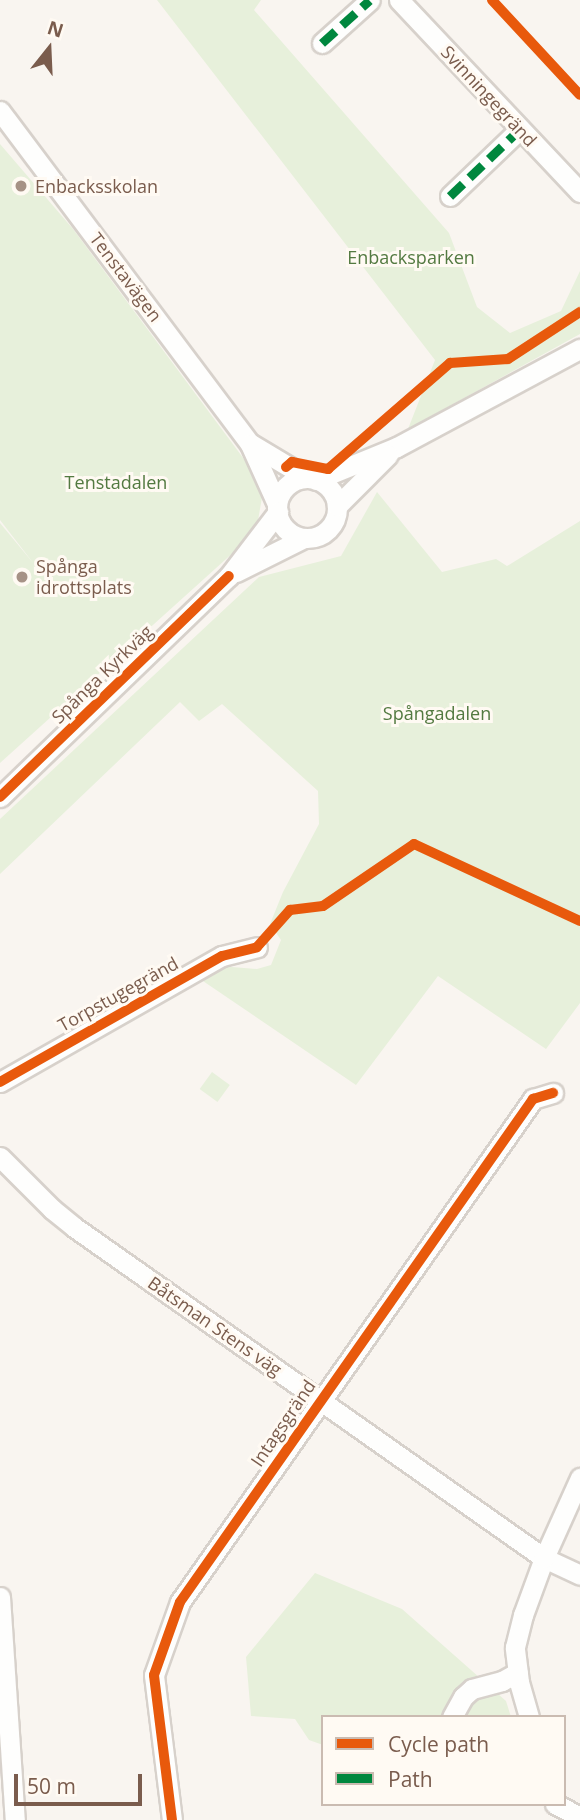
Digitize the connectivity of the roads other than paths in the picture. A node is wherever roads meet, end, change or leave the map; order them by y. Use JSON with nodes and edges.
{"nodes":[{"id":1,"x":370,"y":0,"type":"edge"},
{"id":2,"x":399,"y":0,"type":"edge"},
{"id":3,"x":322,"y":43,"type":"dead end"},
{"id":4,"x":0,"y":111,"type":"edge"},
{"id":5,"x":520,"y":129,"type":"junction"},
{"id":6,"x":580,"y":192,"type":"edge"},
{"id":7,"x":450,"y":196,"type":"dead end"},
{"id":8,"x":580,"y":349,"type":"edge"},
{"id":9,"x":250,"y":444,"type":"junction"},
{"id":10,"x":397,"y":447,"type":"junction"},
{"id":11,"x":312,"y":479,"type":"junction"},
{"id":12,"x":337,"y":506,"type":"junction"},
{"id":13,"x":277,"y":508,"type":"junction"},
{"id":14,"x":304,"y":538,"type":"junction"},
{"id":15,"x":229,"y":576,"type":"junction"},
{"id":16,"x":0,"y":797,"type":"edge"},
{"id":17,"x":257,"y":947,"type":"dead end"},
{"id":18,"x":0,"y":1082,"type":"edge"},
{"id":19,"x":553,"y":1093,"type":"dead end"},
{"id":20,"x":0,"y":1157,"type":"edge"},
{"id":21,"x":319,"y":1400,"type":"junction"},
{"id":22,"x":580,"y":1478,"type":"edge"},
{"id":23,"x":544,"y":1558,"type":"junction"},
{"id":24,"x":580,"y":1575,"type":"edge"},
{"id":25,"x":0,"y":1597,"type":"edge"},
{"id":26,"x":518,"y":1672,"type":"junction"},
{"id":27,"x":453,"y":1715,"type":"edge"},
{"id":28,"x":529,"y":1715,"type":"edge"},
{"id":29,"x":558,"y":1806,"type":"edge"},
{"id":30,"x":580,"y":1816,"type":"edge"},
{"id":31,"x":15,"y":1820,"type":"edge"},
{"id":32,"x":173,"y":1820,"type":"edge"}],
"edges":[{"from":1,"to":3,"type":"street"},
{"from":2,"to":5,"type":"street","name":"Svinningegränd"},
{"from":4,"to":9,"type":"street","name":"Tenstavägen"},
{"from":5,"to":6,"type":"street","name":"Svinningegränd"},
{"from":5,"to":7,"type":"street"},
{"from":8,"to":10,"type":"street"},
{"from":9,"to":11,"type":"street","name":"Tenstavägen"},
{"from":9,"to":13,"type":"street","name":"Tenstavägen"},
{"from":10,"to":11,"type":"street"},
{"from":10,"to":12,"type":"street"},
{"from":11,"to":12,"type":"street"},
{"from":11,"to":13,"type":"street"},
{"from":12,"to":14,"type":"street"},
{"from":13,"to":14,"type":"street"},
{"from":13,"to":15,"type":"street","name":"Spånga Kyrkväg"},
{"from":14,"to":15,"type":"street","name":"Spånga Kyrkväg"},
{"from":15,"to":16,"type":"street","name":"Spånga Kyrkväg"},
{"from":17,"to":18,"type":"street","name":"Torpstugegränd"},
{"from":19,"to":21,"type":"street","name":"Intagsgränd"},
{"from":20,"to":21,"type":"street","name":"Båtsman Stens väg"},
{"from":21,"to":23,"type":"street","name":"Båtsman Stens väg"},
{"from":21,"to":32,"type":"street","name":"Intagsgränd"},
{"from":22,"to":23,"type":"street"},
{"from":23,"to":24,"type":"street","name":"Båtsman Stens väg"},
{"from":23,"to":26,"type":"street"},
{"from":25,"to":31,"type":"street"},
{"from":26,"to":27,"type":"street"},
{"from":26,"to":28,"type":"street"},
{"from":29,"to":30,"type":"street"}]}
